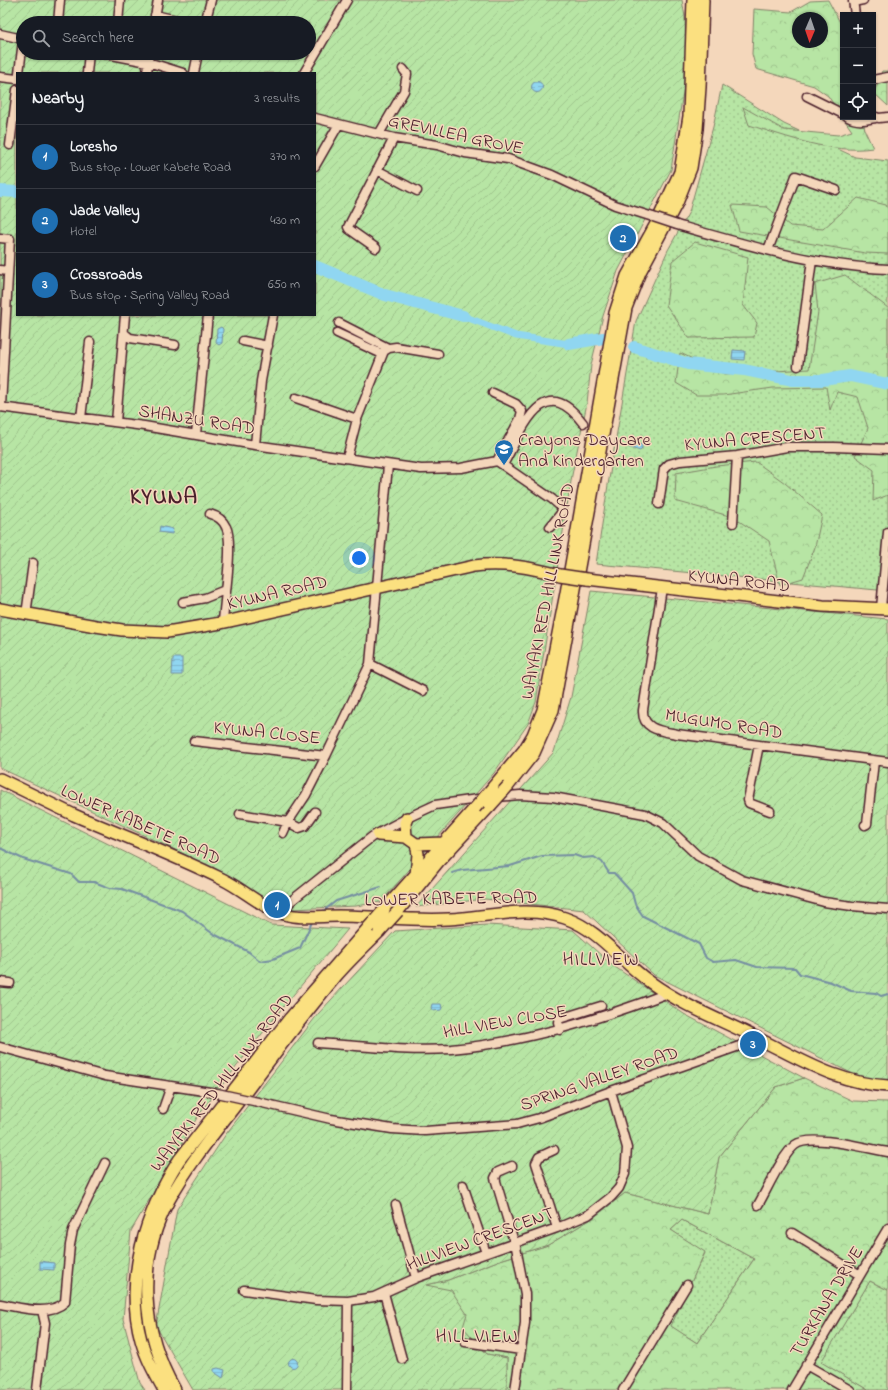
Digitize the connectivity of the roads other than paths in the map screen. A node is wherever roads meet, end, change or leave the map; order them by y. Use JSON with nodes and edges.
{"nodes":[{"id":1,"x":60,"y":0,"type":"edge"},
{"id":2,"x":120,"y":0,"type":"edge"},
{"id":3,"x":158,"y":0,"type":"edge"},
{"id":4,"x":211,"y":0,"type":"edge"},
{"id":5,"x":347,"y":0,"type":"edge"},
{"id":6,"x":693,"y":0,"type":"edge"},
{"id":7,"x":703,"y":0,"type":"edge"},
{"id":8,"x":863,"y":0,"type":"edge"},
{"id":9,"x":853,"y":1,"type":"edge"},
{"id":10,"x":855,"y":12,"type":"edge"},
{"id":11,"x":59,"y":16,"type":"edge"},
{"id":12,"x":119,"y":16,"type":"edge"},
{"id":13,"x":155,"y":16,"type":"edge"},
{"id":14,"x":207,"y":16,"type":"edge"},
{"id":15,"x":0,"y":34,"type":"edge"},
{"id":16,"x":16,"y":38,"type":"edge"},
{"id":17,"x":316,"y":53,"type":"edge"},
{"id":18,"x":21,"y":60,"type":"edge"},
{"id":19,"x":88,"y":60,"type":"edge"},
{"id":20,"x":140,"y":60,"type":"edge"},
{"id":21,"x":197,"y":60,"type":"edge"},
{"id":22,"x":312,"y":60,"type":"edge"},
{"id":23,"x":148,"y":62,"type":"junction"},
{"id":24,"x":403,"y":69,"type":"dead end"},
{"id":25,"x":19,"y":72,"type":"edge"},
{"id":26,"x":87,"y":72,"type":"edge"},
{"id":27,"x":147,"y":72,"type":"edge"},
{"id":28,"x":180,"y":72,"type":"edge"},
{"id":29,"x":194,"y":72,"type":"edge"},
{"id":30,"x":305,"y":72,"type":"edge"},
{"id":31,"x":0,"y":77,"type":"edge"},
{"id":32,"x":888,"y":77,"type":"edge"},
{"id":33,"x":16,"y":79,"type":"edge"},
{"id":34,"x":876,"y":79,"type":"edge"},
{"id":35,"x":807,"y":96,"type":"dead end"},
{"id":36,"x":16,"y":98,"type":"edge"},
{"id":37,"x":840,"y":112,"type":"edge"},
{"id":38,"x":888,"y":116,"type":"edge"},
{"id":39,"x":876,"y":117,"type":"edge"},
{"id":40,"x":316,"y":118,"type":"edge"},
{"id":41,"x":339,"y":124,"type":"junction"},
{"id":42,"x":379,"y":134,"type":"junction"},
{"id":43,"x":394,"y":138,"type":"junction"},
{"id":44,"x":10,"y":145,"type":"dead end"},
{"id":45,"x":316,"y":164,"type":"edge"},
{"id":46,"x":377,"y":170,"type":"junction"},
{"id":47,"x":836,"y":190,"type":"dead end"},
{"id":48,"x":417,"y":191,"type":"dead end"},
{"id":49,"x":0,"y":238,"type":"edge"},
{"id":50,"x":376,"y":248,"type":"dead end"},
{"id":51,"x":768,"y":250,"type":"junction"},
{"id":52,"x":812,"y":260,"type":"junction"},
{"id":53,"x":888,"y":269,"type":"edge"},
{"id":54,"x":4,"y":270,"type":"edge"},
{"id":55,"x":3,"y":307,"type":"edge"},
{"id":56,"x":125,"y":316,"type":"edge"},
{"id":57,"x":208,"y":316,"type":"edge"},
{"id":58,"x":274,"y":316,"type":"edge"},
{"id":59,"x":339,"y":323,"type":"dead end"},
{"id":60,"x":337,"y":333,"type":"dead end"},
{"id":61,"x":124,"y":334,"type":"junction"},
{"id":62,"x":2,"y":336,"type":"edge"},
{"id":63,"x":243,"y":341,"type":"dead end"},
{"id":64,"x":90,"y":342,"type":"dead end"},
{"id":65,"x":175,"y":345,"type":"dead end"},
{"id":66,"x":268,"y":346,"type":"junction"},
{"id":67,"x":385,"y":351,"type":"junction"},
{"id":68,"x":438,"y":354,"type":"dead end"},
{"id":69,"x":798,"y":366,"type":"dead end"},
{"id":70,"x":493,"y":393,"type":"dead end"},
{"id":71,"x":296,"y":398,"type":"dead end"},
{"id":72,"x":0,"y":407,"type":"edge"},
{"id":73,"x":81,"y":418,"type":"junction"},
{"id":74,"x":357,"y":419,"type":"junction"},
{"id":75,"x":116,"y":422,"type":"junction"},
{"id":76,"x":583,"y":423,"type":"dead end"},
{"id":77,"x":196,"y":434,"type":"junction"},
{"id":78,"x":255,"y":445,"type":"junction"},
{"id":79,"x":888,"y":449,"type":"edge"},
{"id":80,"x":738,"y":456,"type":"junction"},
{"id":81,"x":347,"y":458,"type":"junction"},
{"id":82,"x":500,"y":463,"type":"junction"},
{"id":83,"x":388,"y":465,"type":"junction"},
{"id":84,"x":659,"y":504,"type":"dead end"},
{"id":85,"x":210,"y":514,"type":"dead end"},
{"id":86,"x":733,"y":523,"type":"dead end"},
{"id":87,"x":550,"y":528,"type":"dead end"},
{"id":88,"x":888,"y":532,"type":"edge"},
{"id":89,"x":33,"y":563,"type":"dead end"},
{"id":90,"x":377,"y":586,"type":"junction"},
{"id":91,"x":662,"y":588,"type":"junction"},
{"id":92,"x":225,"y":590,"type":"junction"},
{"id":93,"x":183,"y":602,"type":"dead end"},
{"id":94,"x":0,"y":609,"type":"edge"},
{"id":95,"x":884,"y":609,"type":"edge"},
{"id":96,"x":26,"y":614,"type":"junction"},
{"id":97,"x":223,"y":622,"type":"junction"},
{"id":98,"x":370,"y":664,"type":"junction"},
{"id":99,"x":423,"y":690,"type":"dead end"},
{"id":100,"x":194,"y":740,"type":"dead end"},
{"id":101,"x":759,"y":745,"type":"junction"},
{"id":102,"x":326,"y":756,"type":"junction"},
{"id":103,"x":874,"y":760,"type":"junction"},
{"id":104,"x":888,"y":762,"type":"edge"},
{"id":105,"x":0,"y":779,"type":"edge"},
{"id":106,"x":770,"y":811,"type":"dead end"},
{"id":107,"x":315,"y":812,"type":"dead end"},
{"id":108,"x":240,"y":814,"type":"dead end"},
{"id":109,"x":407,"y":818,"type":"junction"},
{"id":110,"x":288,"y":822,"type":"junction"},
{"id":111,"x":865,"y":825,"type":"dead end"},
{"id":112,"x":283,"y":833,"type":"dead end"},
{"id":113,"x":378,"y":835,"type":"junction"},
{"id":114,"x":406,"y":837,"type":"junction"},
{"id":115,"x":444,"y":843,"type":"junction"},
{"id":116,"x":416,"y":844,"type":"junction"},
{"id":117,"x":416,"y":875,"type":"junction"},
{"id":118,"x":888,"y":909,"type":"edge"},
{"id":119,"x":281,"y":914,"type":"junction"},
{"id":120,"x":0,"y":982,"type":"edge"},
{"id":121,"x":10,"y":983,"type":"dead end"},
{"id":122,"x":668,"y":993,"type":"junction"},
{"id":123,"x":601,"y":1006,"type":"dead end"},
{"id":124,"x":560,"y":1030,"type":"junction"},
{"id":125,"x":757,"y":1038,"type":"junction"},
{"id":126,"x":318,"y":1043,"type":"dead end"},
{"id":127,"x":0,"y":1047,"type":"edge"},
{"id":128,"x":171,"y":1086,"type":"junction"},
{"id":129,"x":888,"y":1086,"type":"edge"},
{"id":130,"x":611,"y":1091,"type":"junction"},
{"id":131,"x":162,"y":1109,"type":"dead end"},
{"id":132,"x":554,"y":1150,"type":"dead end"},
{"id":133,"x":888,"y":1152,"type":"edge"},
{"id":134,"x":105,"y":1163,"type":"dead end"},
{"id":135,"x":512,"y":1166,"type":"dead end"},
{"id":136,"x":463,"y":1185,"type":"dead end"},
{"id":137,"x":396,"y":1205,"type":"dead end"},
{"id":138,"x":758,"y":1205,"type":"dead end"},
{"id":139,"x":557,"y":1228,"type":"junction"},
{"id":140,"x":888,"y":1228,"type":"edge"},
{"id":141,"x":792,"y":1233,"type":"dead end"},
{"id":142,"x":514,"y":1242,"type":"junction"},
{"id":143,"x":486,"y":1253,"type":"junction"},
{"id":144,"x":860,"y":1275,"type":"junction"},
{"id":145,"x":416,"y":1278,"type":"junction"},
{"id":146,"x":687,"y":1285,"type":"dead end"},
{"id":147,"x":244,"y":1290,"type":"dead end"},
{"id":148,"x":384,"y":1293,"type":"junction"},
{"id":149,"x":348,"y":1301,"type":"junction"},
{"id":150,"x":0,"y":1304,"type":"edge"},
{"id":151,"x":42,"y":1310,"type":"junction"},
{"id":152,"x":465,"y":1342,"type":"dead end"},
{"id":153,"x":521,"y":1350,"type":"junction"},
{"id":154,"x":402,"y":1359,"type":"dead end"},
{"id":155,"x":806,"y":1366,"type":"junction"},
{"id":156,"x":37,"y":1390,"type":"edge"},
{"id":157,"x":164,"y":1390,"type":"edge"},
{"id":158,"x":175,"y":1390,"type":"edge"},
{"id":159,"x":347,"y":1390,"type":"edge"},
{"id":160,"x":515,"y":1390,"type":"edge"},
{"id":161,"x":623,"y":1390,"type":"edge"},
{"id":162,"x":792,"y":1390,"type":"edge"},
{"id":163,"x":850,"y":1390,"type":"edge"}],
"edges":[{"from":1,"to":11,"type":"street"},
{"from":2,"to":12,"type":"street"},
{"from":3,"to":13,"type":"street"},
{"from":4,"to":14,"type":"street"},
{"from":5,"to":17,"type":"street"},
{"from":6,"to":115,"type":"main road","name":"WAIYAKI RED HILL LINK ROAD","bridge":true},
{"from":7,"to":158,"type":"main road","name":"WAIYAKI RED HILL LINK ROAD","bridge":true},
{"from":8,"to":9,"type":"street"},
{"from":9,"to":10,"type":"street"},
{"from":15,"to":16,"type":"street"},
{"from":18,"to":25,"type":"street"},
{"from":19,"to":26,"type":"street"},
{"from":20,"to":23,"type":"street"},
{"from":21,"to":29,"type":"street"},
{"from":22,"to":30,"type":"street"},
{"from":23,"to":27,"type":"street"},
{"from":23,"to":28,"type":"street"},
{"from":24,"to":42,"type":"street"},
{"from":31,"to":33,"type":"street"},
{"from":32,"to":34,"type":"street"},
{"from":35,"to":37,"type":"street"},
{"from":36,"to":44,"type":"street"},
{"from":38,"to":39,"type":"street"},
{"from":40,"to":41,"type":"street","name":"GREVILLEA GROVE"},
{"from":41,"to":42,"type":"street","name":"GREVILLEA GROVE"},
{"from":41,"to":45,"type":"street"},
{"from":42,"to":43,"type":"street","name":"GREVILLEA GROVE"},
{"from":43,"to":46,"type":"street"},
{"from":43,"to":51,"type":"street","name":"GREVILLEA GROVE","bridge":true},
{"from":46,"to":48,"type":"street"},
{"from":46,"to":50,"type":"street"},
{"from":47,"to":51,"type":"street"},
{"from":49,"to":54,"type":"street"},
{"from":51,"to":52,"type":"street"},
{"from":52,"to":53,"type":"street"},
{"from":52,"to":69,"type":"street"},
{"from":54,"to":55,"type":"street"},
{"from":55,"to":62,"type":"street"},
{"from":56,"to":61,"type":"street"},
{"from":57,"to":77,"type":"street"},
{"from":58,"to":66,"type":"street"},
{"from":59,"to":67,"type":"street"},
{"from":60,"to":67,"type":"street"},
{"from":61,"to":65,"type":"street"},
{"from":61,"to":75,"type":"street"},
{"from":62,"to":72,"type":"street"},
{"from":63,"to":66,"type":"street"},
{"from":64,"to":73,"type":"street"},
{"from":66,"to":78,"type":"street"},
{"from":67,"to":68,"type":"street"},
{"from":67,"to":74,"type":"street"},
{"from":70,"to":82,"type":"street"},
{"from":71,"to":74,"type":"street"},
{"from":72,"to":73,"type":"street","name":"SHANZU ROAD"},
{"from":73,"to":75,"type":"street","name":"SHANZU ROAD"},
{"from":74,"to":81,"type":"street"},
{"from":75,"to":77,"type":"street","name":"SHANZU ROAD"},
{"from":76,"to":82,"type":"street"},
{"from":77,"to":78,"type":"street","name":"SHANZU ROAD"},
{"from":78,"to":81,"type":"street","name":"SHANZU ROAD"},
{"from":79,"to":80,"type":"street","name":"KYUNA CRESCENT"},
{"from":80,"to":84,"type":"street","name":"KYUNA CRESCENT"},
{"from":80,"to":86,"type":"street"},
{"from":81,"to":83,"type":"street","name":"SHANZU ROAD"},
{"from":82,"to":83,"type":"street","name":"SHANZU ROAD"},
{"from":82,"to":87,"type":"street"},
{"from":83,"to":90,"type":"street"},
{"from":85,"to":92,"type":"street"},
{"from":88,"to":95,"type":"street"},
{"from":89,"to":96,"type":"street"},
{"from":90,"to":91,"type":"main road","name":"KYUNA ROAD","bridge":true},
{"from":90,"to":97,"type":"main road","name":"KYUNA ROAD"},
{"from":90,"to":98,"type":"street","name":"KYUNA CLOSE"},
{"from":91,"to":95,"type":"main road","name":"KYUNA ROAD"},
{"from":91,"to":101,"type":"street","name":"MUGUMO ROAD"},
{"from":92,"to":93,"type":"street"},
{"from":92,"to":97,"type":"street"},
{"from":94,"to":96,"type":"main road","name":"KYUNA ROAD"},
{"from":96,"to":97,"type":"main road","name":"KYUNA ROAD"},
{"from":98,"to":99,"type":"street"},
{"from":98,"to":102,"type":"street","name":"KYUNA CLOSE"},
{"from":100,"to":102,"type":"street","name":"KYUNA CLOSE"},
{"from":101,"to":103,"type":"street","name":"MUGUMO ROAD"},
{"from":101,"to":106,"type":"street"},
{"from":102,"to":110,"type":"street"},
{"from":103,"to":104,"type":"street","name":"MUGUMO ROAD"},
{"from":103,"to":111,"type":"street"},
{"from":105,"to":119,"type":"main road","name":"LOWER KABETE ROAD"},
{"from":107,"to":110,"type":"street"},
{"from":108,"to":110,"type":"street"},
{"from":109,"to":113,"type":"street"},
{"from":109,"to":114,"type":"main road"},
{"from":109,"to":118,"type":"street"},
{"from":110,"to":112,"type":"street"},
{"from":113,"to":114,"type":"main road"},
{"from":113,"to":119,"type":"street"},
{"from":114,"to":116,"type":"main road"},
{"from":115,"to":116,"type":"main road"},
{"from":115,"to":117,"type":"main road","name":"WAIYAKI RED HILL LINK ROAD"},
{"from":116,"to":117,"type":"main road"},
{"from":117,"to":157,"type":"main road","name":"WAIYAKI RED HILL LINK ROAD","bridge":true},
{"from":119,"to":122,"type":"main road","name":"LOWER KABETE ROAD"},
{"from":120,"to":121,"type":"street"},
{"from":122,"to":124,"type":"street","name":"HILL VIEW CLOSE"},
{"from":122,"to":125,"type":"main road","name":"LOWER KABETE ROAD"},
{"from":123,"to":124,"type":"street"},
{"from":124,"to":126,"type":"street","name":"HILL VIEW CLOSE"},
{"from":125,"to":129,"type":"main road","name":"LOWER KABETE ROAD"},
{"from":125,"to":130,"type":"street","name":"SPRING VALLEY ROAD"},
{"from":127,"to":128,"type":"street","name":"SPRING VALLEY ROAD"},
{"from":128,"to":130,"type":"street","name":"SPRING VALLEY ROAD","bridge":true},
{"from":128,"to":131,"type":"street"},
{"from":130,"to":139,"type":"street","name":"HILLVIEW CRESCENT"},
{"from":132,"to":139,"type":"street"},
{"from":133,"to":138,"type":"street"},
{"from":134,"to":151,"type":"street"},
{"from":135,"to":142,"type":"street"},
{"from":136,"to":143,"type":"street"},
{"from":137,"to":145,"type":"street"},
{"from":139,"to":142,"type":"street","name":"HILLVIEW CRESCENT"},
{"from":140,"to":144,"type":"street","name":"TURKANA DRIVE"},
{"from":141,"to":144,"type":"street"},
{"from":142,"to":143,"type":"street","name":"HILLVIEW CRESCENT"},
{"from":142,"to":153,"type":"street"},
{"from":143,"to":145,"type":"street","name":"HILLVIEW CRESCENT"},
{"from":144,"to":155,"type":"street","name":"TURKANA DRIVE"},
{"from":145,"to":148,"type":"street","name":"HILLVIEW CRESCENT"},
{"from":146,"to":161,"type":"street"},
{"from":147,"to":149,"type":"street","name":"HILLVIEW CRESCENT"},
{"from":148,"to":149,"type":"street","name":"HILLVIEW CRESCENT"},
{"from":148,"to":154,"type":"street"},
{"from":149,"to":159,"type":"street"},
{"from":150,"to":151,"type":"street"},
{"from":151,"to":156,"type":"street"},
{"from":152,"to":153,"type":"street"},
{"from":153,"to":160,"type":"street"},
{"from":155,"to":162,"type":"street","name":"TURKANA DRIVE"},
{"from":155,"to":163,"type":"street"}]}
